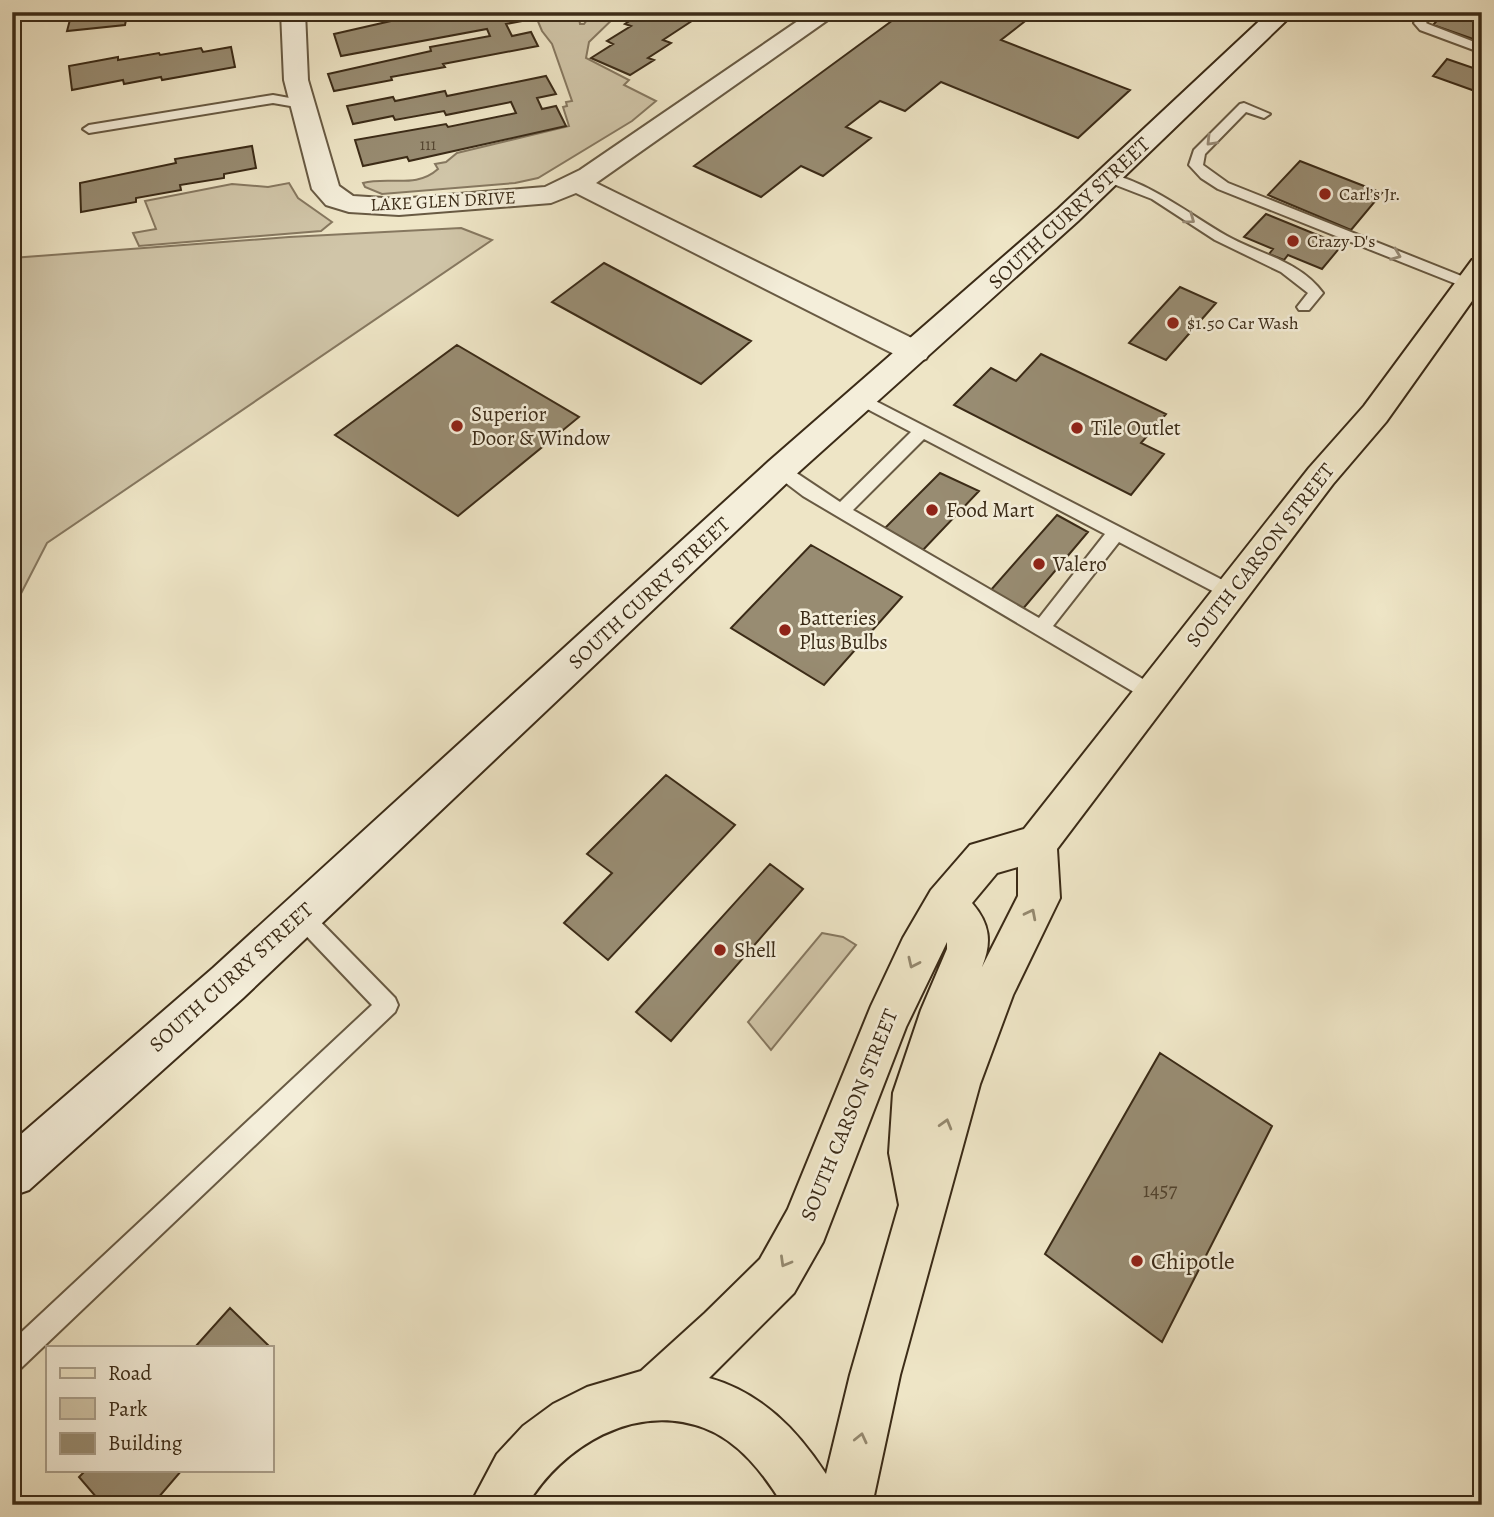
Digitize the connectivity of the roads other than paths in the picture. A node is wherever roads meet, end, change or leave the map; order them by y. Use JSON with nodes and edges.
{"nodes":[{"id":1,"x":293,"y":12,"type":"edge"},
{"id":2,"x":827,"y":12,"type":"edge"},
{"id":3,"x":1283,"y":12,"type":"edge"},
{"id":4,"x":1428,"y":12,"type":"edge"},
{"id":5,"x":1482,"y":49,"type":"edge"},
{"id":6,"x":302,"y":104,"type":"junction"},
{"id":7,"x":1264,"y":114,"type":"dead end"},
{"id":8,"x":89,"y":129,"type":"dead end"},
{"id":9,"x":1108,"y":177,"type":"junction"},
{"id":10,"x":576,"y":183,"type":"junction"},
{"id":11,"x":1475,"y":275,"type":"edge"},
{"id":12,"x":1304,"y":307,"type":"dead end"},
{"id":13,"x":915,"y":352,"type":"junction"},
{"id":14,"x":860,"y":398,"type":"junction"},
{"id":15,"x":922,"y":431,"type":"junction"},
{"id":16,"x":780,"y":470,"type":"junction"},
{"id":17,"x":841,"y":510,"type":"junction"},
{"id":18,"x":1117,"y":532,"type":"junction"},
{"id":19,"x":1230,"y":592,"type":"junction"},
{"id":20,"x":1041,"y":628,"type":"junction"},
{"id":21,"x":1151,"y":693,"type":"junction"},
{"id":22,"x":1037,"y":844,"type":"junction"},
{"id":23,"x":946,"y":904,"type":"junction"},
{"id":24,"x":300,"y":915,"type":"junction"},
{"id":25,"x":12,"y":1173,"type":"edge"},
{"id":26,"x":922,"y":1211,"type":"junction"},
{"id":27,"x":12,"y":1359,"type":"edge"},
{"id":28,"x":653,"y":1394,"type":"junction"},
{"id":29,"x":497,"y":1505,"type":"edge"},
{"id":30,"x":814,"y":1505,"type":"edge"},
{"id":31,"x":845,"y":1505,"type":"edge"}],
"edges":[{"from":1,"to":6,"type":"street","name":"LAKE GLEN DRIVE"},
{"from":2,"to":10,"type":"street","name":"LAKE GLEN DRIVE"},
{"from":3,"to":9,"type":"street","name":"SOUTH CURRY STREET"},
{"from":4,"to":5,"type":"lane"},
{"from":6,"to":8,"type":"lane"},
{"from":6,"to":10,"type":"street","name":"LAKE GLEN DRIVE"},
{"from":7,"to":11,"type":"lane","one_way":true},
{"from":9,"to":12,"type":"lane","one_way":true},
{"from":9,"to":13,"type":"street","name":"SOUTH CURRY STREET"},
{"from":10,"to":13,"type":"street"},
{"from":11,"to":19,"type":"main road","name":"SOUTH CARSON STREET"},
{"from":13,"to":14,"type":"street","name":"SOUTH CURRY STREET"},
{"from":14,"to":15,"type":"lane"},
{"from":14,"to":16,"type":"street","name":"SOUTH CURRY STREET"},
{"from":15,"to":17,"type":"lane"},
{"from":15,"to":18,"type":"lane"},
{"from":16,"to":17,"type":"lane"},
{"from":16,"to":24,"type":"street","name":"SOUTH CURRY STREET"},
{"from":17,"to":20,"type":"lane"},
{"from":18,"to":19,"type":"lane"},
{"from":18,"to":20,"type":"lane"},
{"from":19,"to":21,"type":"main road","name":"SOUTH CARSON STREET"},
{"from":20,"to":21,"type":"lane"},
{"from":21,"to":22,"type":"main road","name":"SOUTH CARSON STREET"},
{"from":22,"to":23,"type":"main road","name":"SOUTH CARSON STREET"},
{"from":26,"to":22,"type":"main road","one_way":true},
{"from":23,"to":26,"type":"main road"},
{"from":23,"to":28,"type":"main road","name":"SOUTH CARSON STREET","one_way":true},
{"from":24,"to":25,"type":"street","name":"SOUTH CURRY STREET"},
{"from":24,"to":27,"type":"lane"},
{"from":31,"to":26,"type":"main road","one_way":true},
{"from":28,"to":29,"type":"main road"},
{"from":28,"to":30,"type":"main road"}]}
